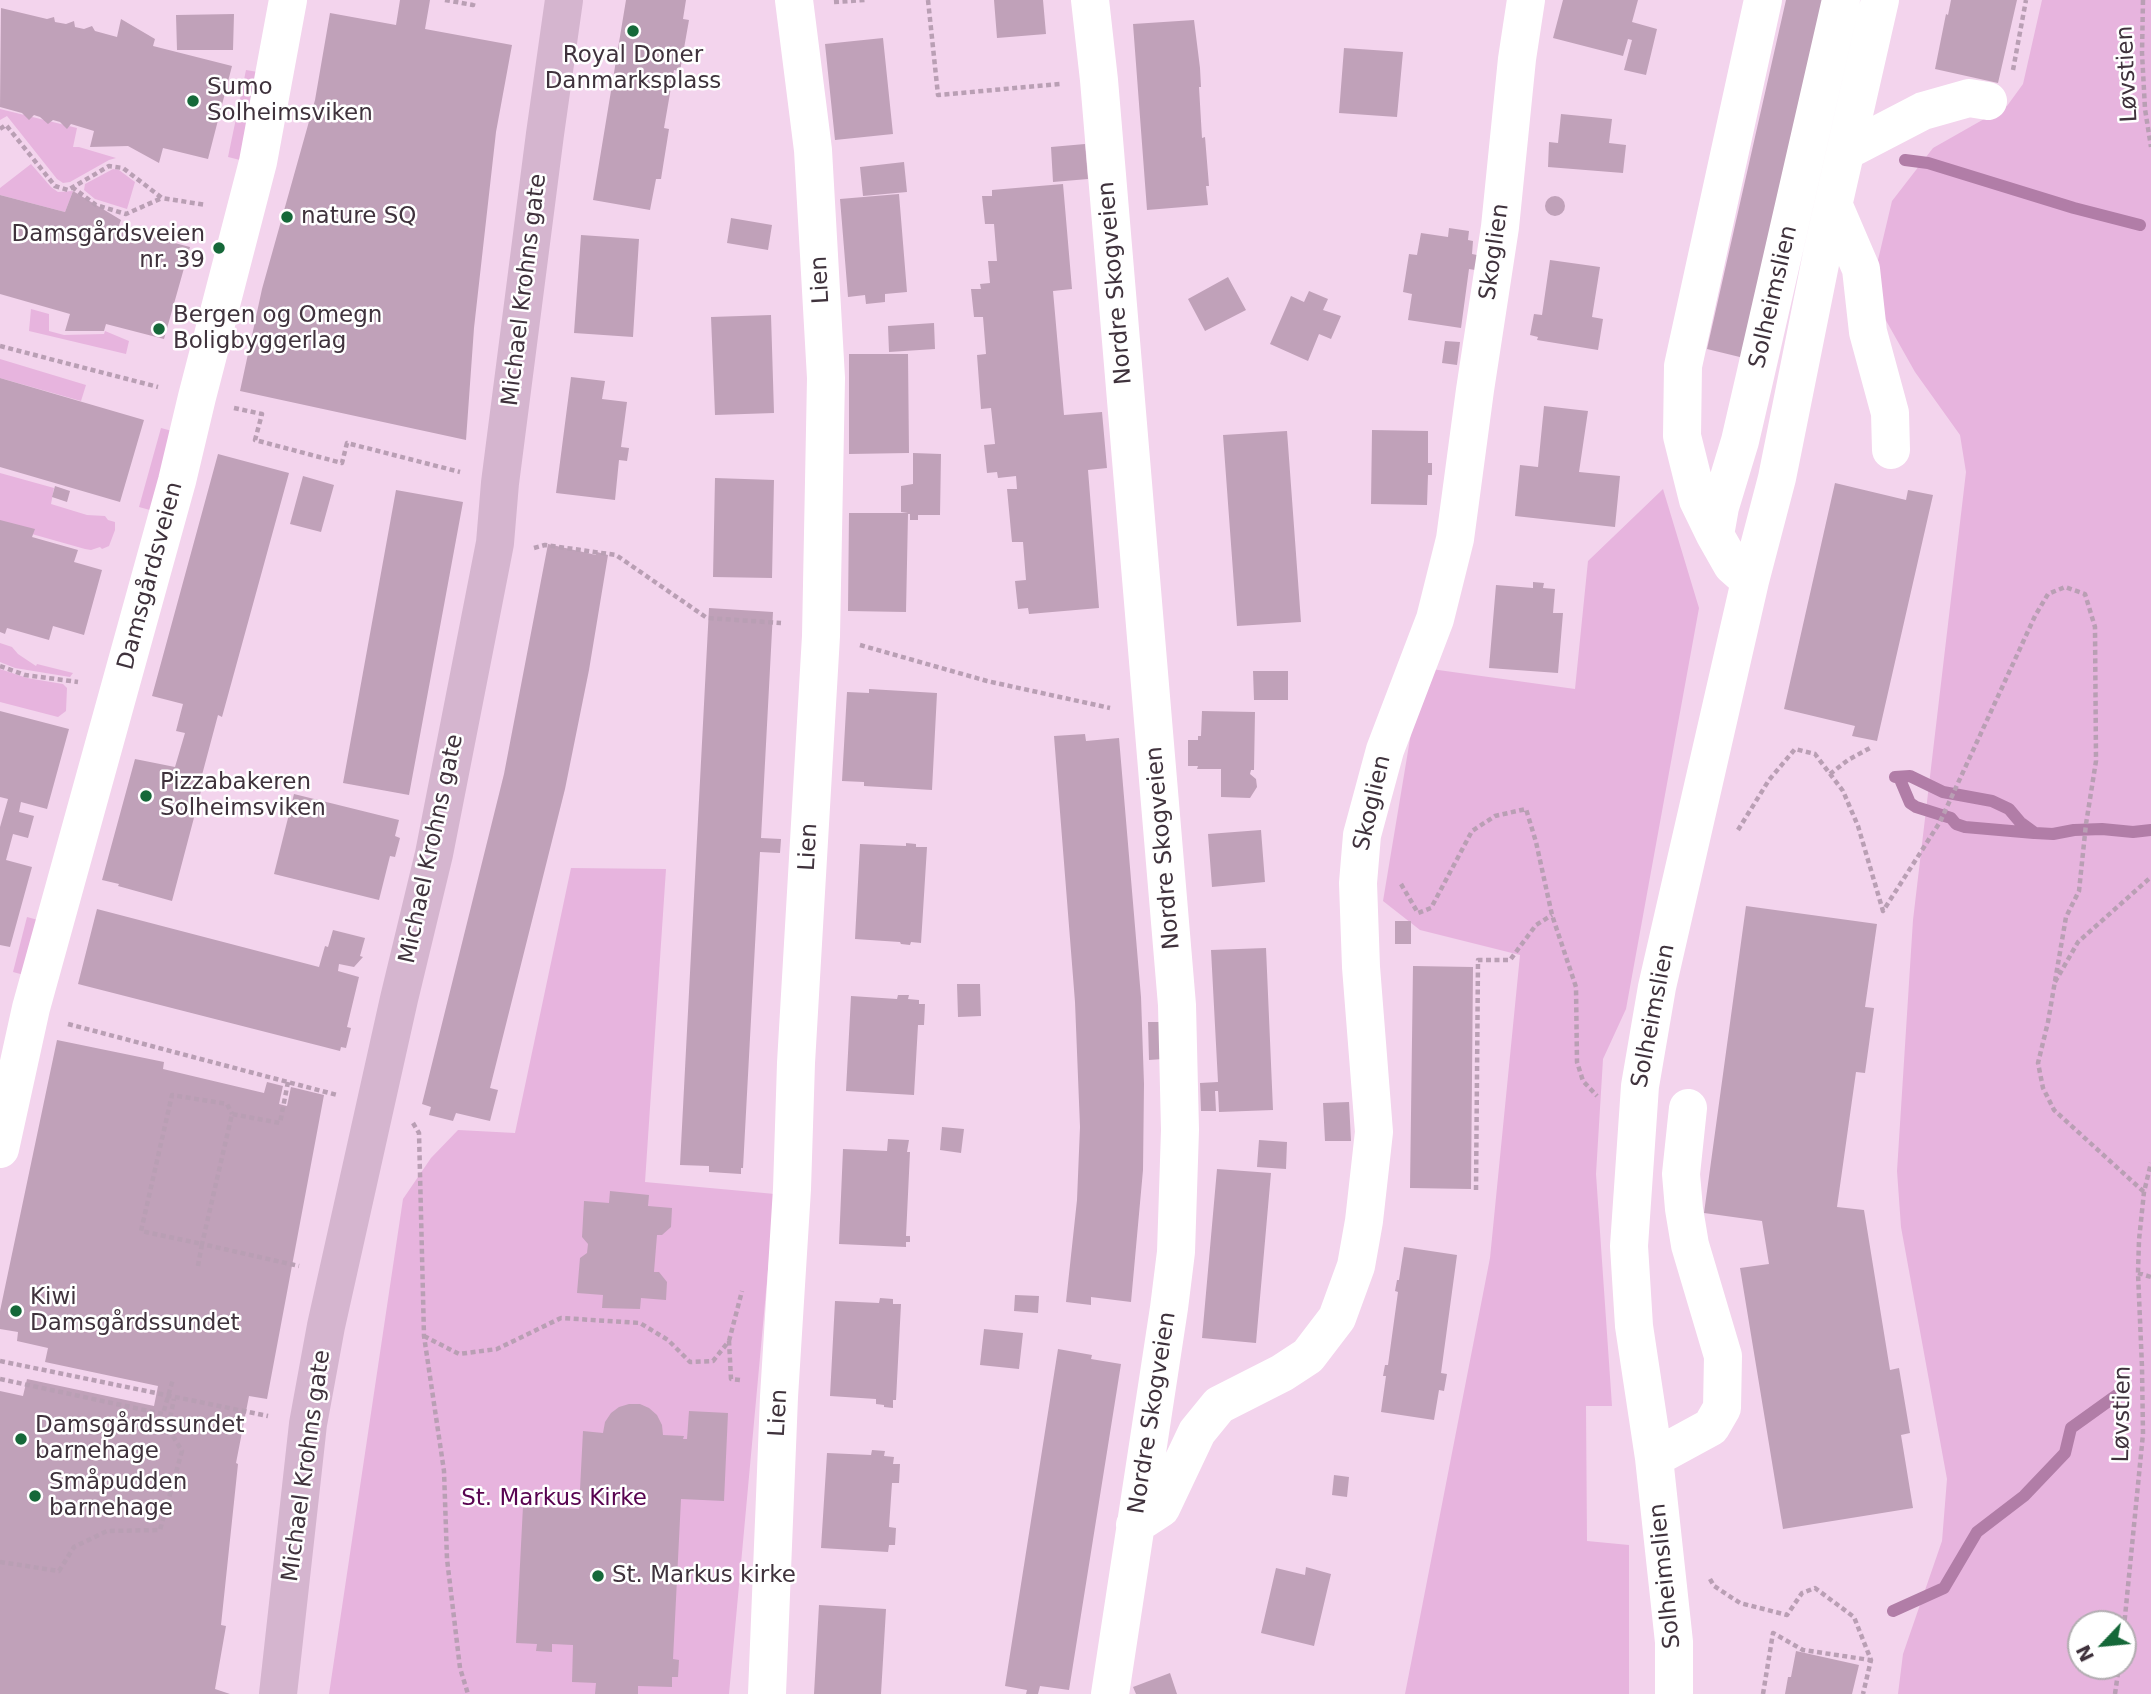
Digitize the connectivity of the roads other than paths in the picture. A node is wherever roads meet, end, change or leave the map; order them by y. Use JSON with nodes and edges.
{"nodes":[{"id":1,"x":288,"y":0,"type":"edge"},
{"id":2,"x":564,"y":0,"type":"edge"},
{"id":3,"x":1090,"y":0,"type":"edge"},
{"id":4,"x":1526,"y":0,"type":"edge"},
{"id":5,"x":1763,"y":0,"type":"edge"},
{"id":6,"x":1841,"y":0,"type":"edge"},
{"id":7,"x":1880,"y":0,"type":"edge"},
{"id":8,"x":812,"y":1,"type":"edge"},
{"id":9,"x":1988,"y":101,"type":"dead end"},
{"id":10,"x":1846,"y":151,"type":"junction"},
{"id":11,"x":1834,"y":206,"type":"junction"},
{"id":12,"x":1891,"y":450,"type":"dead end"},
{"id":13,"x":1715,"y":535,"type":"junction"},
{"id":14,"x":1751,"y":581,"type":"junction"},
{"id":15,"x":1688,"y":1108,"type":"dead end"},
{"id":16,"x":0,"y":1149,"type":"edge"},
{"id":17,"x":1654,"y":1458,"type":"junction"},
{"id":18,"x":1135,"y":1525,"type":"junction"},
{"id":19,"x":278,"y":1694,"type":"edge"},
{"id":20,"x":767,"y":1694,"type":"edge"},
{"id":21,"x":1110,"y":1694,"type":"edge"},
{"id":22,"x":1674,"y":1694,"type":"edge"}],
"edges":[{"from":1,"to":16,"type":"street","name":"Damsgårdsveien"},
{"from":2,"to":19,"type":"main road","name":"Michael Krohns gate"},
{"from":3,"to":18,"type":"street","name":"Nordre Skogveien"},
{"from":4,"to":18,"type":"street","name":"Skoglien"},
{"from":5,"to":13,"type":"street"},
{"from":6,"to":13,"type":"street","name":"Solheimslien"},
{"from":7,"to":10,"type":"street","name":"Solheimslien"},
{"from":8,"to":20,"type":"street","name":"Lien"},
{"from":9,"to":10,"type":"street"},
{"from":10,"to":11,"type":"street","name":"Solheimslien"},
{"from":11,"to":12,"type":"street"},
{"from":11,"to":14,"type":"street","name":"Solheimslien"},
{"from":13,"to":14,"type":"street"},
{"from":14,"to":17,"type":"street","name":"Solheimslien"},
{"from":15,"to":17,"type":"street"},
{"from":17,"to":22,"type":"street","name":"Solheimslien"},
{"from":18,"to":21,"type":"street","name":"Nordre Skogveien"}]}
